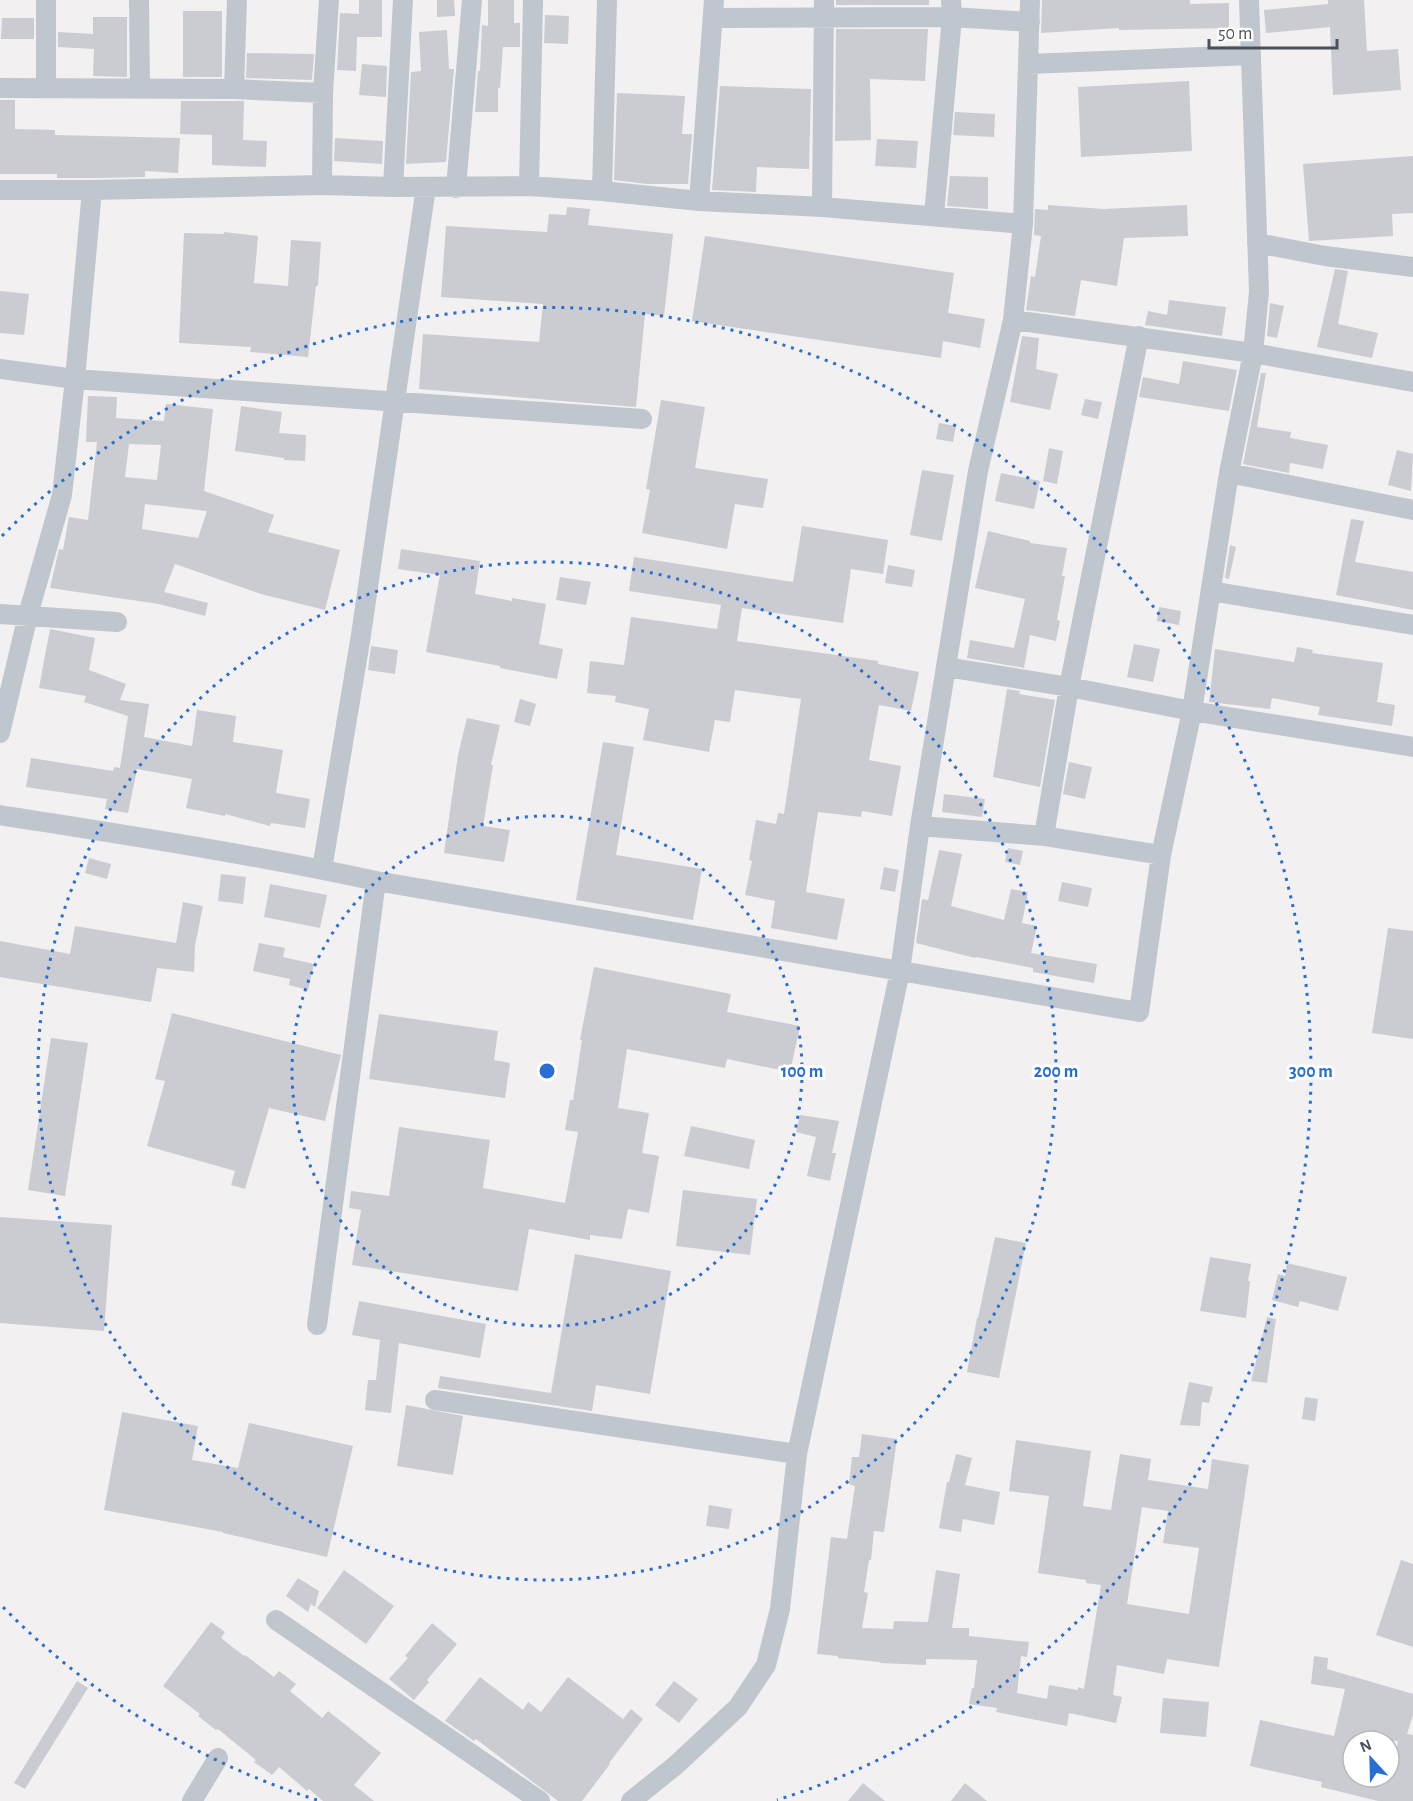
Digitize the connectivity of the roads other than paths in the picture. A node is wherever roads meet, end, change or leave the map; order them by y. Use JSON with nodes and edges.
{"nodes":[{"id":1,"x":45,"y":0,"type":"edge"},
{"id":2,"x":139,"y":0,"type":"edge"},
{"id":3,"x":237,"y":0,"type":"edge"},
{"id":4,"x":329,"y":0,"type":"edge"},
{"id":5,"x":403,"y":0,"type":"edge"},
{"id":6,"x":472,"y":0,"type":"edge"},
{"id":7,"x":533,"y":0,"type":"edge"},
{"id":8,"x":607,"y":0,"type":"edge"},
{"id":9,"x":1030,"y":0,"type":"edge"},
{"id":10,"x":1249,"y":0,"type":"edge"},
{"id":11,"x":824,"y":8,"type":"edge"},
{"id":12,"x":952,"y":8,"type":"edge"},
{"id":13,"x":714,"y":9,"type":"edge"},
{"id":14,"x":1030,"y":22,"type":"junction"},
{"id":15,"x":1251,"y":55,"type":"junction"},
{"id":16,"x":1029,"y":64,"type":"junction"},
{"id":17,"x":0,"y":88,"type":"edge"},
{"id":18,"x":46,"y":88,"type":"junction"},
{"id":19,"x":140,"y":88,"type":"junction"},
{"id":20,"x":234,"y":89,"type":"junction"},
{"id":21,"x":323,"y":93,"type":"junction"},
{"id":22,"x":322,"y":185,"type":"junction"},
{"id":23,"x":529,"y":186,"type":"junction"},
{"id":24,"x":426,"y":187,"type":"junction"},
{"id":25,"x":393,"y":188,"type":"junction"},
{"id":26,"x":456,"y":188,"type":"junction"},
{"id":27,"x":0,"y":190,"type":"edge"},
{"id":28,"x":92,"y":190,"type":"junction"},
{"id":29,"x":602,"y":191,"type":"junction"},
{"id":30,"x":699,"y":201,"type":"junction"},
{"id":31,"x":822,"y":207,"type":"junction"},
{"id":32,"x":934,"y":215,"type":"junction"},
{"id":33,"x":1023,"y":224,"type":"junction"},
{"id":34,"x":1257,"y":243,"type":"junction"},
{"id":35,"x":1413,"y":267,"type":"edge"},
{"id":36,"x":1013,"y":320,"type":"junction"},
{"id":37,"x":1139,"y":336,"type":"junction"},
{"id":38,"x":1253,"y":353,"type":"junction"},
{"id":39,"x":0,"y":369,"type":"edge"},
{"id":40,"x":75,"y":379,"type":"junction"},
{"id":41,"x":1413,"y":382,"type":"edge"},
{"id":42,"x":396,"y":401,"type":"junction"},
{"id":43,"x":642,"y":419,"type":"dead end"},
{"id":44,"x":1229,"y":473,"type":"junction"},
{"id":45,"x":1413,"y":510,"type":"edge"},
{"id":46,"x":1211,"y":591,"type":"junction"},
{"id":47,"x":0,"y":614,"type":"edge"},
{"id":48,"x":27,"y":615,"type":"junction"},
{"id":49,"x":117,"y":622,"type":"dead end"},
{"id":50,"x":1413,"y":625,"type":"edge"},
{"id":51,"x":946,"y":667,"type":"junction"},
{"id":52,"x":1069,"y":687,"type":"junction"},
{"id":53,"x":1192,"y":711,"type":"junction"},
{"id":54,"x":0,"y":734,"type":"edge"},
{"id":55,"x":1413,"y":747,"type":"edge"},
{"id":56,"x":0,"y":815,"type":"edge"},
{"id":57,"x":920,"y":826,"type":"junction"},
{"id":58,"x":1044,"y":836,"type":"junction"},
{"id":59,"x":1161,"y":855,"type":"junction"},
{"id":60,"x":322,"y":869,"type":"junction"},
{"id":61,"x":376,"y":881,"type":"junction"},
{"id":62,"x":900,"y":971,"type":"junction"},
{"id":63,"x":317,"y":1325,"type":"dead end"},
{"id":64,"x":435,"y":1400,"type":"dead end"},
{"id":65,"x":796,"y":1454,"type":"junction"},
{"id":66,"x":276,"y":1620,"type":"dead end"},
{"id":67,"x":218,"y":1758,"type":"dead end"},
{"id":68,"x":192,"y":1801,"type":"edge"},
{"id":69,"x":540,"y":1801,"type":"edge"},
{"id":70,"x":631,"y":1801,"type":"edge"}],
"edges":[{"from":1,"to":18,"type":"street"},
{"from":2,"to":19,"type":"street"},
{"from":3,"to":20,"type":"street"},
{"from":4,"to":21,"type":"street"},
{"from":5,"to":25,"type":"street"},
{"from":6,"to":26,"type":"street"},
{"from":7,"to":23,"type":"street"},
{"from":8,"to":29,"type":"street"},
{"from":9,"to":14,"type":"street"},
{"from":10,"to":15,"type":"street"},
{"from":11,"to":12,"type":"street"},
{"from":11,"to":13,"type":"street"},
{"from":11,"to":31,"type":"street"},
{"from":12,"to":14,"type":"street"},
{"from":12,"to":32,"type":"street"},
{"from":13,"to":30,"type":"street"},
{"from":14,"to":16,"type":"street"},
{"from":15,"to":16,"type":"street"},
{"from":15,"to":34,"type":"street"},
{"from":16,"to":33,"type":"street"},
{"from":17,"to":18,"type":"street"},
{"from":18,"to":19,"type":"street"},
{"from":19,"to":20,"type":"street"},
{"from":20,"to":21,"type":"street"},
{"from":21,"to":22,"type":"street"},
{"from":22,"to":25,"type":"street"},
{"from":22,"to":28,"type":"street"},
{"from":23,"to":26,"type":"street"},
{"from":23,"to":29,"type":"street"},
{"from":24,"to":25,"type":"street"},
{"from":24,"to":26,"type":"street"},
{"from":24,"to":42,"type":"street"},
{"from":27,"to":28,"type":"street"},
{"from":28,"to":40,"type":"street"},
{"from":29,"to":30,"type":"street"},
{"from":30,"to":31,"type":"street"},
{"from":31,"to":32,"type":"street"},
{"from":32,"to":33,"type":"street"},
{"from":33,"to":36,"type":"street"},
{"from":34,"to":35,"type":"street"},
{"from":34,"to":38,"type":"street"},
{"from":36,"to":37,"type":"street"},
{"from":36,"to":51,"type":"street"},
{"from":37,"to":38,"type":"street"},
{"from":37,"to":52,"type":"street"},
{"from":38,"to":41,"type":"street"},
{"from":38,"to":44,"type":"street"},
{"from":39,"to":40,"type":"street"},
{"from":40,"to":42,"type":"street"},
{"from":40,"to":48,"type":"street"},
{"from":42,"to":43,"type":"street"},
{"from":42,"to":60,"type":"street"},
{"from":44,"to":45,"type":"street"},
{"from":44,"to":46,"type":"street"},
{"from":46,"to":50,"type":"street"},
{"from":46,"to":53,"type":"street"},
{"from":47,"to":48,"type":"street"},
{"from":48,"to":49,"type":"street"},
{"from":48,"to":54,"type":"street"},
{"from":51,"to":52,"type":"street"},
{"from":51,"to":57,"type":"street"},
{"from":52,"to":53,"type":"street"},
{"from":52,"to":58,"type":"street"},
{"from":53,"to":55,"type":"street"},
{"from":53,"to":59,"type":"street"},
{"from":56,"to":60,"type":"street"},
{"from":57,"to":58,"type":"street"},
{"from":57,"to":62,"type":"street"},
{"from":58,"to":59,"type":"street"},
{"from":59,"to":62,"type":"street"},
{"from":60,"to":61,"type":"street"},
{"from":61,"to":62,"type":"street"},
{"from":61,"to":63,"type":"street"},
{"from":62,"to":65,"type":"street"},
{"from":64,"to":65,"type":"street"},
{"from":65,"to":70,"type":"street"},
{"from":66,"to":69,"type":"street"},
{"from":67,"to":68,"type":"street"}]}
